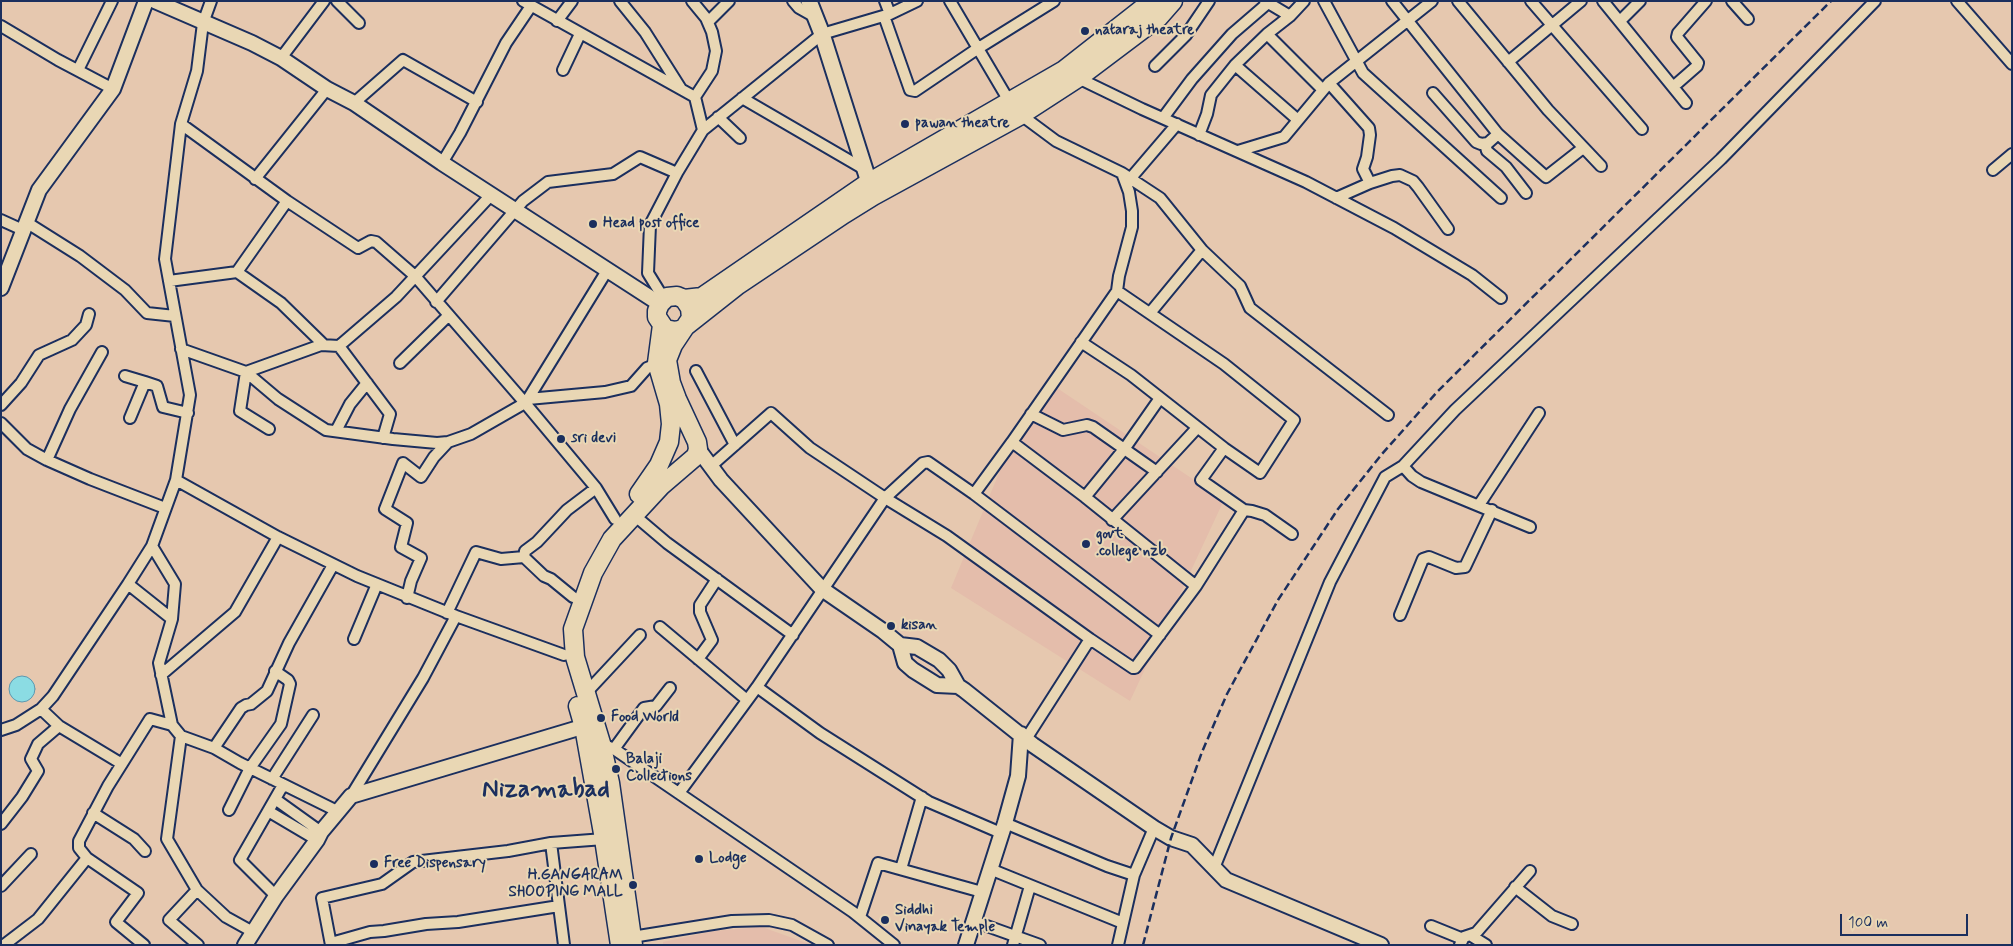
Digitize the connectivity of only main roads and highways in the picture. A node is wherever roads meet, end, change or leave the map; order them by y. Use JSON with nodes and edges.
{"nodes":[{"id":1,"x":809,"y":1,"type":"edge"},
{"id":2,"x":1152,"y":1,"type":"edge"},
{"id":3,"x":1173,"y":1,"type":"edge"},
{"id":4,"x":869,"y":182,"type":"junction"},
{"id":5,"x":684,"y":299,"type":"junction"},
{"id":6,"x":662,"y":325,"type":"junction"},
{"id":7,"x":685,"y":328,"type":"junction"},
{"id":8,"x":662,"y":361,"type":"junction"},
{"id":9,"x":669,"y":442,"type":"junction"},
{"id":10,"x":693,"y":449,"type":"junction"},
{"id":11,"x":596,"y":736,"type":"junction"},
{"id":12,"x":628,"y":942,"type":"edge"}],
"edges":[{"from":1,"to":4,"type":"main road"},
{"from":2,"to":4,"type":"highway"},
{"from":3,"to":4,"type":"highway"},
{"from":4,"to":5,"type":"highway"},
{"from":4,"to":7,"type":"highway"},
{"from":5,"to":6,"type":"highway"},
{"from":5,"to":7,"type":"highway"},
{"from":6,"to":7,"type":"highway"},
{"from":6,"to":8,"type":"highway"},
{"from":7,"to":8,"type":"highway"},
{"from":8,"to":9,"type":"highway"},
{"from":8,"to":10,"type":"highway"},
{"from":9,"to":10,"type":"highway"},
{"from":9,"to":10,"type":"highway"},
{"from":9,"to":11,"type":"highway"},
{"from":10,"to":11,"type":"highway"},
{"from":11,"to":12,"type":"highway"},
{"from":11,"to":12,"type":"highway"}]}
